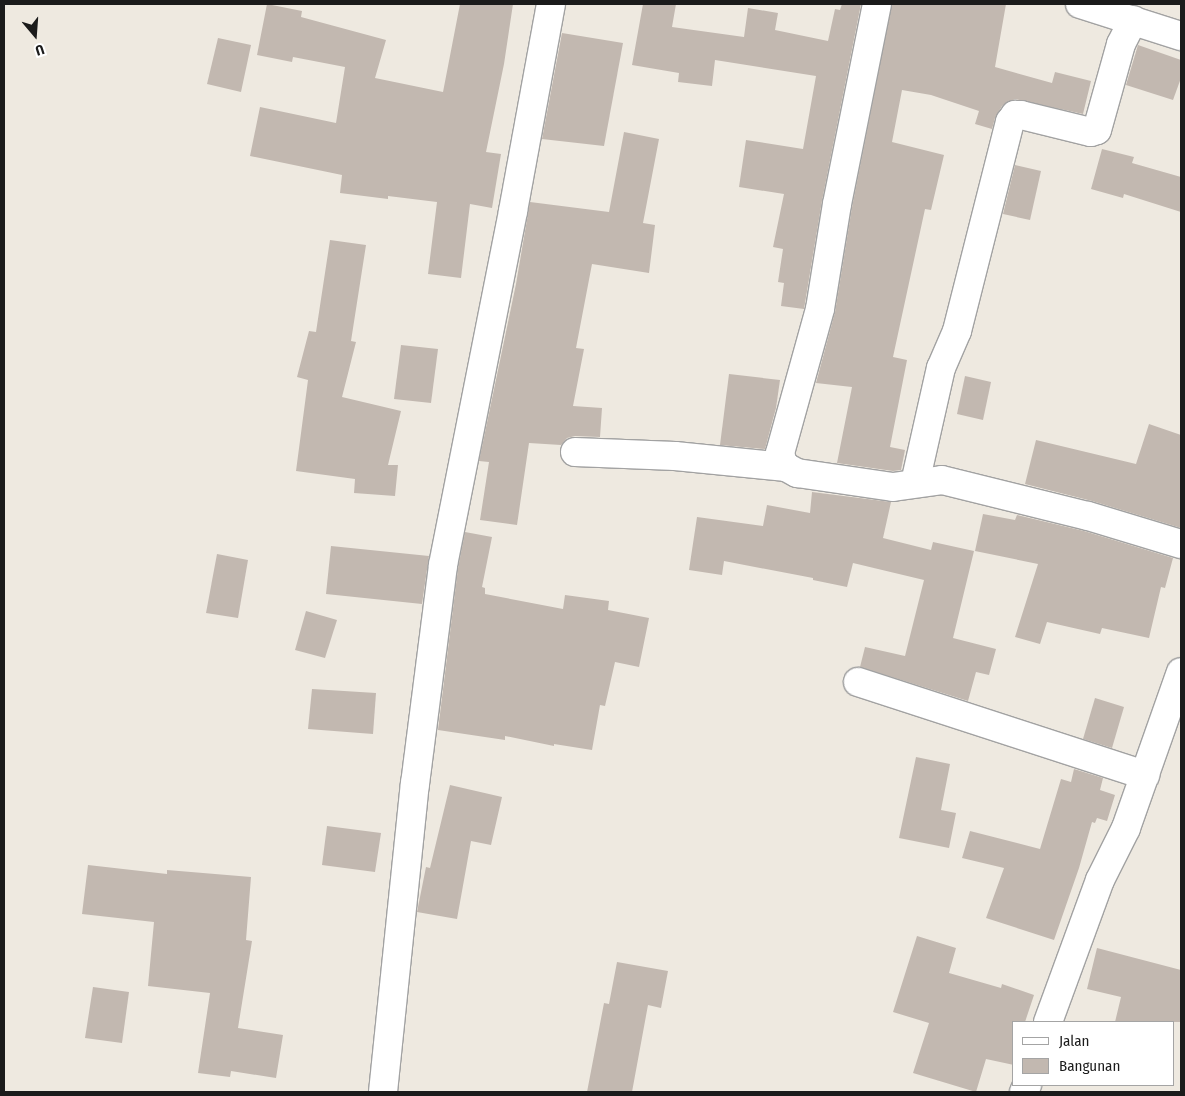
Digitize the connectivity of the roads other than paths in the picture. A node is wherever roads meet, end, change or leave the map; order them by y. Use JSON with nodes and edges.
{"nodes":[{"id":1,"x":550,"y":4,"type":"edge"},
{"id":2,"x":877,"y":4,"type":"edge"},
{"id":3,"x":1080,"y":4,"type":"edge"},
{"id":4,"x":1133,"y":20,"type":"junction"},
{"id":5,"x":1181,"y":36,"type":"edge"},
{"id":6,"x":575,"y":452,"type":"dead end"},
{"id":7,"x":786,"y":468,"type":"junction"},
{"id":8,"x":915,"y":483,"type":"junction"},
{"id":9,"x":1181,"y":544,"type":"edge"},
{"id":10,"x":1181,"y":672,"type":"edge"},
{"id":11,"x":858,"y":682,"type":"dead end"},
{"id":12,"x":1145,"y":775,"type":"junction"},
{"id":13,"x":1048,"y":1021,"type":"edge"},
{"id":14,"x":383,"y":1092,"type":"edge"}],
"edges":[{"from":1,"to":14,"type":"street"},
{"from":2,"to":7,"type":"street"},
{"from":3,"to":4,"type":"street"},
{"from":4,"to":5,"type":"street"},
{"from":4,"to":8,"type":"street"},
{"from":6,"to":7,"type":"street"},
{"from":7,"to":8,"type":"street"},
{"from":8,"to":9,"type":"street"},
{"from":10,"to":12,"type":"street"},
{"from":11,"to":12,"type":"street"},
{"from":12,"to":13,"type":"street"}]}
